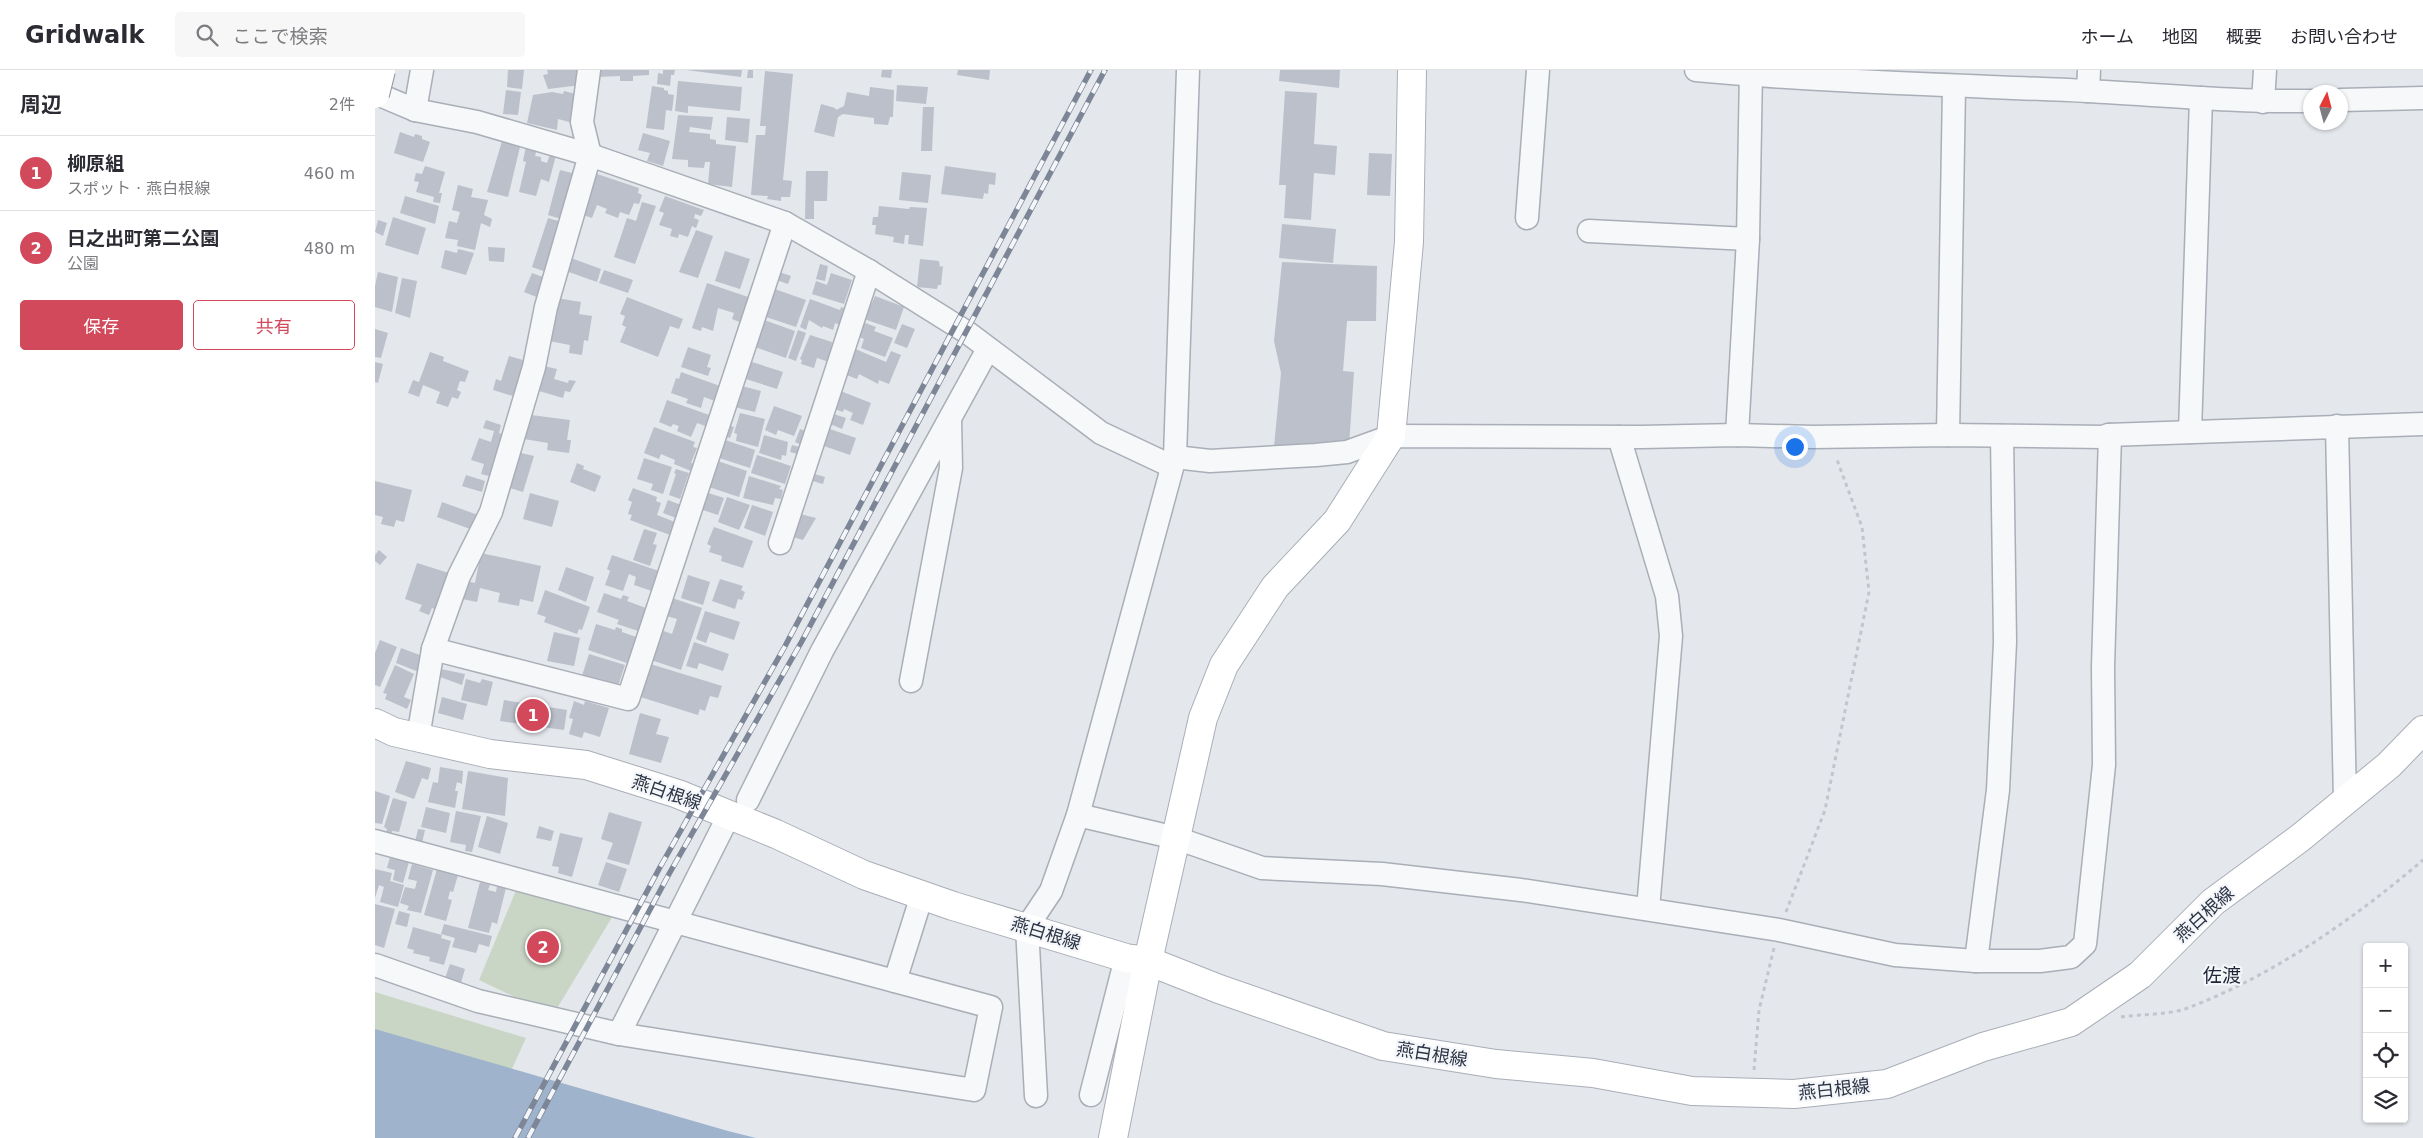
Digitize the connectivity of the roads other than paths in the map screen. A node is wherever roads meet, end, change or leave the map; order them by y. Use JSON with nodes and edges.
{"nodes":[{"id":1,"x":381,"y":70,"type":"edge"},
{"id":2,"x":422,"y":70,"type":"edge"},
{"id":3,"x":589,"y":70,"type":"edge"},
{"id":4,"x":1188,"y":70,"type":"edge"},
{"id":5,"x":1412,"y":70,"type":"edge"},
{"id":6,"x":1538,"y":70,"type":"edge"},
{"id":7,"x":1696,"y":70,"type":"edge"},
{"id":8,"x":2265,"y":70,"type":"edge"},
{"id":9,"x":1751,"y":73,"type":"edge"},
{"id":10,"x":2089,"y":81,"type":"edge"},
{"id":11,"x":1954,"y":87,"type":"junction"},
{"id":12,"x":375,"y":93,"type":"edge"},
{"id":13,"x":2201,"y":98,"type":"junction"},
{"id":14,"x":2423,"y":98,"type":"edge"},
{"id":15,"x":2303,"y":100,"type":"edge"},
{"id":16,"x":2348,"y":100,"type":"edge"},
{"id":17,"x":2263,"y":102,"type":"junction"},
{"id":18,"x":415,"y":110,"type":"junction"},
{"id":19,"x":590,"y":155,"type":"junction"},
{"id":20,"x":1527,"y":218,"type":"dead end"},
{"id":21,"x":785,"y":223,"type":"junction"},
{"id":22,"x":1589,"y":231,"type":"dead end"},
{"id":23,"x":1748,"y":239,"type":"junction"},
{"id":24,"x":869,"y":270,"type":"junction"},
{"id":25,"x":988,"y":349,"type":"junction"},
{"id":26,"x":950,"y":418,"type":"junction"},
{"id":27,"x":2423,"y":424,"type":"edge"},
{"id":28,"x":2337,"y":426,"type":"junction"},
{"id":29,"x":2190,"y":432,"type":"junction"},
{"id":30,"x":1737,"y":435,"type":"junction"},
{"id":31,"x":1948,"y":435,"type":"junction"},
{"id":32,"x":2110,"y":435,"type":"junction"},
{"id":33,"x":1391,"y":436,"type":"junction"},
{"id":34,"x":1619,"y":436,"type":"junction"},
{"id":35,"x":2002,"y":436,"type":"junction"},
{"id":36,"x":1173,"y":462,"type":"junction"},
{"id":37,"x":780,"y":544,"type":"dead end"},
{"id":38,"x":433,"y":650,"type":"junction"},
{"id":39,"x":911,"y":681,"type":"dead end"},
{"id":40,"x":375,"y":723,"type":"edge"},
{"id":41,"x":2423,"y":730,"type":"edge"},
{"id":42,"x":418,"y":737,"type":"junction"},
{"id":43,"x":2345,"y":801,"type":"junction"},
{"id":44,"x":739,"y":807,"type":"junction"},
{"id":45,"x":1078,"y":816,"type":"junction"},
{"id":46,"x":1175,"y":838,"type":"junction"},
{"id":47,"x":375,"y":841,"type":"edge"},
{"id":48,"x":921,"y":895,"type":"junction"},
{"id":49,"x":1648,"y":909,"type":"junction"},
{"id":50,"x":675,"y":923,"type":"junction"},
{"id":51,"x":1027,"y":927,"type":"junction"},
{"id":52,"x":1137,"y":959,"type":"junction"},
{"id":53,"x":1976,"y":961,"type":"junction"},
{"id":54,"x":375,"y":965,"type":"edge"},
{"id":55,"x":895,"y":981,"type":"junction"},
{"id":56,"x":619,"y":1034,"type":"junction"},
{"id":57,"x":1091,"y":1095,"type":"dead end"},
{"id":58,"x":1036,"y":1096,"type":"dead end"},
{"id":59,"x":1113,"y":1138,"type":"edge"}],
"edges":[{"from":1,"to":12,"type":"main road","bridge":true},
{"from":2,"to":18,"type":"street"},
{"from":3,"to":19,"type":"street"},
{"from":4,"to":36,"type":"street"},
{"from":5,"to":33,"type":"main road"},
{"from":6,"to":20,"type":"street"},
{"from":7,"to":9,"type":"street"},
{"from":8,"to":17,"type":"street"},
{"from":9,"to":11,"type":"street"},
{"from":9,"to":23,"type":"street"},
{"from":10,"to":11,"type":"street"},
{"from":10,"to":13,"type":"street"},
{"from":11,"to":31,"type":"street"},
{"from":12,"to":18,"type":"street"},
{"from":13,"to":17,"type":"street"},
{"from":13,"to":29,"type":"street"},
{"from":14,"to":16,"type":"street"},
{"from":15,"to":17,"type":"street"},
{"from":18,"to":19,"type":"street"},
{"from":19,"to":21,"type":"street"},
{"from":19,"to":38,"type":"street"},
{"from":21,"to":24,"type":"street"},
{"from":21,"to":38,"type":"street"},
{"from":22,"to":23,"type":"street"},
{"from":23,"to":30,"type":"street"},
{"from":24,"to":25,"type":"street"},
{"from":24,"to":37,"type":"street"},
{"from":25,"to":26,"type":"street"},
{"from":25,"to":36,"type":"street"},
{"from":26,"to":39,"type":"street"},
{"from":26,"to":44,"type":"street"},
{"from":27,"to":28,"type":"street"},
{"from":28,"to":29,"type":"street"},
{"from":28,"to":43,"type":"street"},
{"from":29,"to":32,"type":"street"},
{"from":30,"to":31,"type":"street"},
{"from":30,"to":34,"type":"street"},
{"from":31,"to":35,"type":"street"},
{"from":32,"to":35,"type":"street"},
{"from":32,"to":53,"type":"street"},
{"from":33,"to":34,"type":"street"},
{"from":33,"to":36,"type":"street"},
{"from":33,"to":46,"type":"main road"},
{"from":34,"to":49,"type":"street"},
{"from":35,"to":53,"type":"street"},
{"from":36,"to":45,"type":"street"},
{"from":38,"to":42,"type":"street"},
{"from":40,"to":42,"type":"main road","name":"燕白根線"},
{"from":41,"to":43,"type":"main road","name":"燕白根線"},
{"from":42,"to":44,"type":"main road","name":"燕白根線"},
{"from":43,"to":52,"type":"main road","name":"燕白根線"},
{"from":44,"to":48,"type":"main road","name":"燕白根線"},
{"from":44,"to":50,"type":"street"},
{"from":45,"to":46,"type":"street"},
{"from":45,"to":51,"type":"street"},
{"from":46,"to":49,"type":"street"},
{"from":46,"to":52,"type":"main road"},
{"from":47,"to":50,"type":"street"},
{"from":48,"to":51,"type":"main road","name":"燕白根線"},
{"from":48,"to":55,"type":"street"},
{"from":49,"to":53,"type":"street"},
{"from":50,"to":55,"type":"street"},
{"from":50,"to":56,"type":"street"},
{"from":51,"to":52,"type":"main road","name":"燕白根線"},
{"from":51,"to":58,"type":"street"},
{"from":52,"to":57,"type":"street"},
{"from":52,"to":59,"type":"main road"},
{"from":54,"to":56,"type":"street"},
{"from":55,"to":56,"type":"street"}]}
